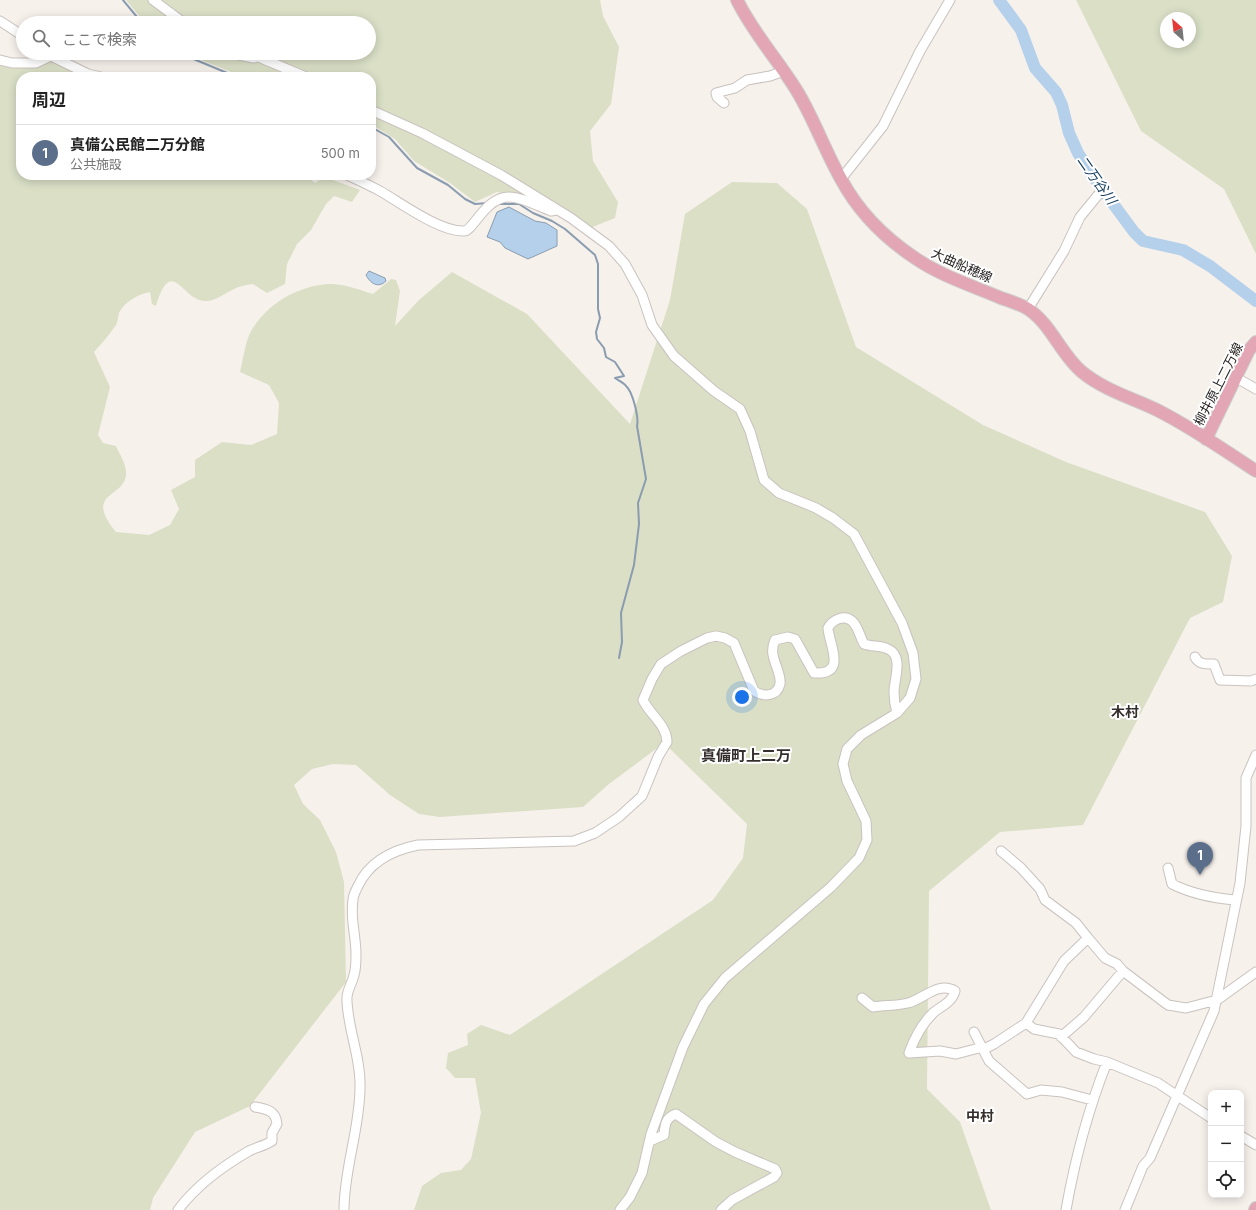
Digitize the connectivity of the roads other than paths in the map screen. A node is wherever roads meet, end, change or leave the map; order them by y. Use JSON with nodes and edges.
{"nodes":[{"id":1,"x":153,"y":0,"type":"edge"},
{"id":2,"x":737,"y":0,"type":"edge"},
{"id":3,"x":950,"y":0,"type":"edge"},
{"id":4,"x":175,"y":16,"type":"edge"},
{"id":5,"x":0,"y":21,"type":"edge"},
{"id":6,"x":16,"y":31,"type":"edge"},
{"id":7,"x":0,"y":60,"type":"edge"},
{"id":8,"x":41,"y":60,"type":"edge"},
{"id":9,"x":62,"y":60,"type":"edge"},
{"id":10,"x":266,"y":60,"type":"edge"},
{"id":11,"x":784,"y":70,"type":"junction"},
{"id":12,"x":84,"y":72,"type":"edge"},
{"id":13,"x":294,"y":72,"type":"edge"},
{"id":14,"x":724,"y":103,"type":"dead end"},
{"id":15,"x":376,"y":112,"type":"edge"},
{"id":16,"x":841,"y":179,"type":"junction"},
{"id":17,"x":357,"y":180,"type":"edge"},
{"id":18,"x":1098,"y":195,"type":"dead end"},
{"id":19,"x":558,"y":209,"type":"junction"},
{"id":20,"x":1028,"y":309,"type":"junction"},
{"id":21,"x":1256,"y":342,"type":"edge"},
{"id":22,"x":1235,"y":377,"type":"junction"},
{"id":23,"x":1256,"y":389,"type":"edge"},
{"id":24,"x":1206,"y":439,"type":"junction"},
{"id":25,"x":1256,"y":471,"type":"edge"},
{"id":26,"x":1195,"y":657,"type":"dead end"},
{"id":27,"x":1256,"y":679,"type":"edge"},
{"id":28,"x":897,"y":714,"type":"junction"},
{"id":29,"x":1255,"y":761,"type":"edge"},
{"id":30,"x":1001,"y":851,"type":"dead end"},
{"id":31,"x":1168,"y":868,"type":"dead end"},
{"id":32,"x":1235,"y":900,"type":"junction"},
{"id":33,"x":1088,"y":938,"type":"junction"},
{"id":34,"x":1123,"y":971,"type":"junction"},
{"id":35,"x":1256,"y":972,"type":"edge"},
{"id":36,"x":862,"y":998,"type":"dead end"},
{"id":37,"x":1216,"y":1000,"type":"junction"},
{"id":38,"x":1026,"y":1023,"type":"junction"},
{"id":39,"x":974,"y":1032,"type":"dead end"},
{"id":40,"x":1061,"y":1037,"type":"junction"},
{"id":41,"x":982,"y":1049,"type":"junction"},
{"id":42,"x":1106,"y":1062,"type":"junction"},
{"id":43,"x":1178,"y":1095,"type":"junction"},
{"id":44,"x":1092,"y":1100,"type":"junction"},
{"id":45,"x":255,"y":1106,"type":"dead end"},
{"id":46,"x":1208,"y":1116,"type":"edge"},
{"id":47,"x":1244,"y":1138,"type":"edge"},
{"id":48,"x":650,"y":1141,"type":"junction"},
{"id":49,"x":1256,"y":1145,"type":"edge"},
{"id":50,"x":178,"y":1210,"type":"edge"},
{"id":51,"x":344,"y":1210,"type":"edge"},
{"id":52,"x":620,"y":1210,"type":"edge"},
{"id":53,"x":720,"y":1210,"type":"edge"},
{"id":54,"x":1066,"y":1210,"type":"edge"},
{"id":55,"x":1124,"y":1210,"type":"edge"}],
"edges":[{"from":1,"to":4,"type":"street"},
{"from":2,"to":11,"type":"main road","name":"大曲船穂線"},
{"from":3,"to":16,"type":"street"},
{"from":5,"to":6,"type":"street"},
{"from":7,"to":8,"type":"street"},
{"from":9,"to":12,"type":"street"},
{"from":10,"to":13,"type":"street"},
{"from":11,"to":14,"type":"street"},
{"from":11,"to":16,"type":"main road","name":"大曲船穂線"},
{"from":15,"to":19,"type":"street"},
{"from":16,"to":20,"type":"main road","name":"大曲船穂線"},
{"from":17,"to":19,"type":"street"},
{"from":18,"to":20,"type":"street"},
{"from":19,"to":28,"type":"street"},
{"from":20,"to":24,"type":"main road","name":"大曲船穂線"},
{"from":21,"to":22,"type":"main road","name":"柳井原上二万線"},
{"from":22,"to":23,"type":"street"},
{"from":22,"to":24,"type":"main road","name":"柳井原上二万線"},
{"from":24,"to":25,"type":"main road","name":"大曲船穂線"},
{"from":26,"to":27,"type":"street"},
{"from":28,"to":48,"type":"street"},
{"from":28,"to":51,"type":"street"},
{"from":29,"to":32,"type":"street"},
{"from":30,"to":33,"type":"street"},
{"from":31,"to":32,"type":"street"},
{"from":32,"to":37,"type":"street"},
{"from":33,"to":34,"type":"street"},
{"from":33,"to":38,"type":"street"},
{"from":34,"to":37,"type":"street"},
{"from":34,"to":40,"type":"street"},
{"from":35,"to":37,"type":"street"},
{"from":36,"to":41,"type":"street"},
{"from":37,"to":43,"type":"street"},
{"from":38,"to":40,"type":"street"},
{"from":38,"to":41,"type":"street"},
{"from":39,"to":41,"type":"street"},
{"from":40,"to":42,"type":"street"},
{"from":41,"to":44,"type":"street"},
{"from":42,"to":43,"type":"street"},
{"from":42,"to":44,"type":"street"},
{"from":43,"to":46,"type":"street"},
{"from":43,"to":55,"type":"street"},
{"from":44,"to":54,"type":"street"},
{"from":45,"to":50,"type":"street"},
{"from":47,"to":49,"type":"street"},
{"from":48,"to":52,"type":"street"},
{"from":48,"to":53,"type":"street"}]}
